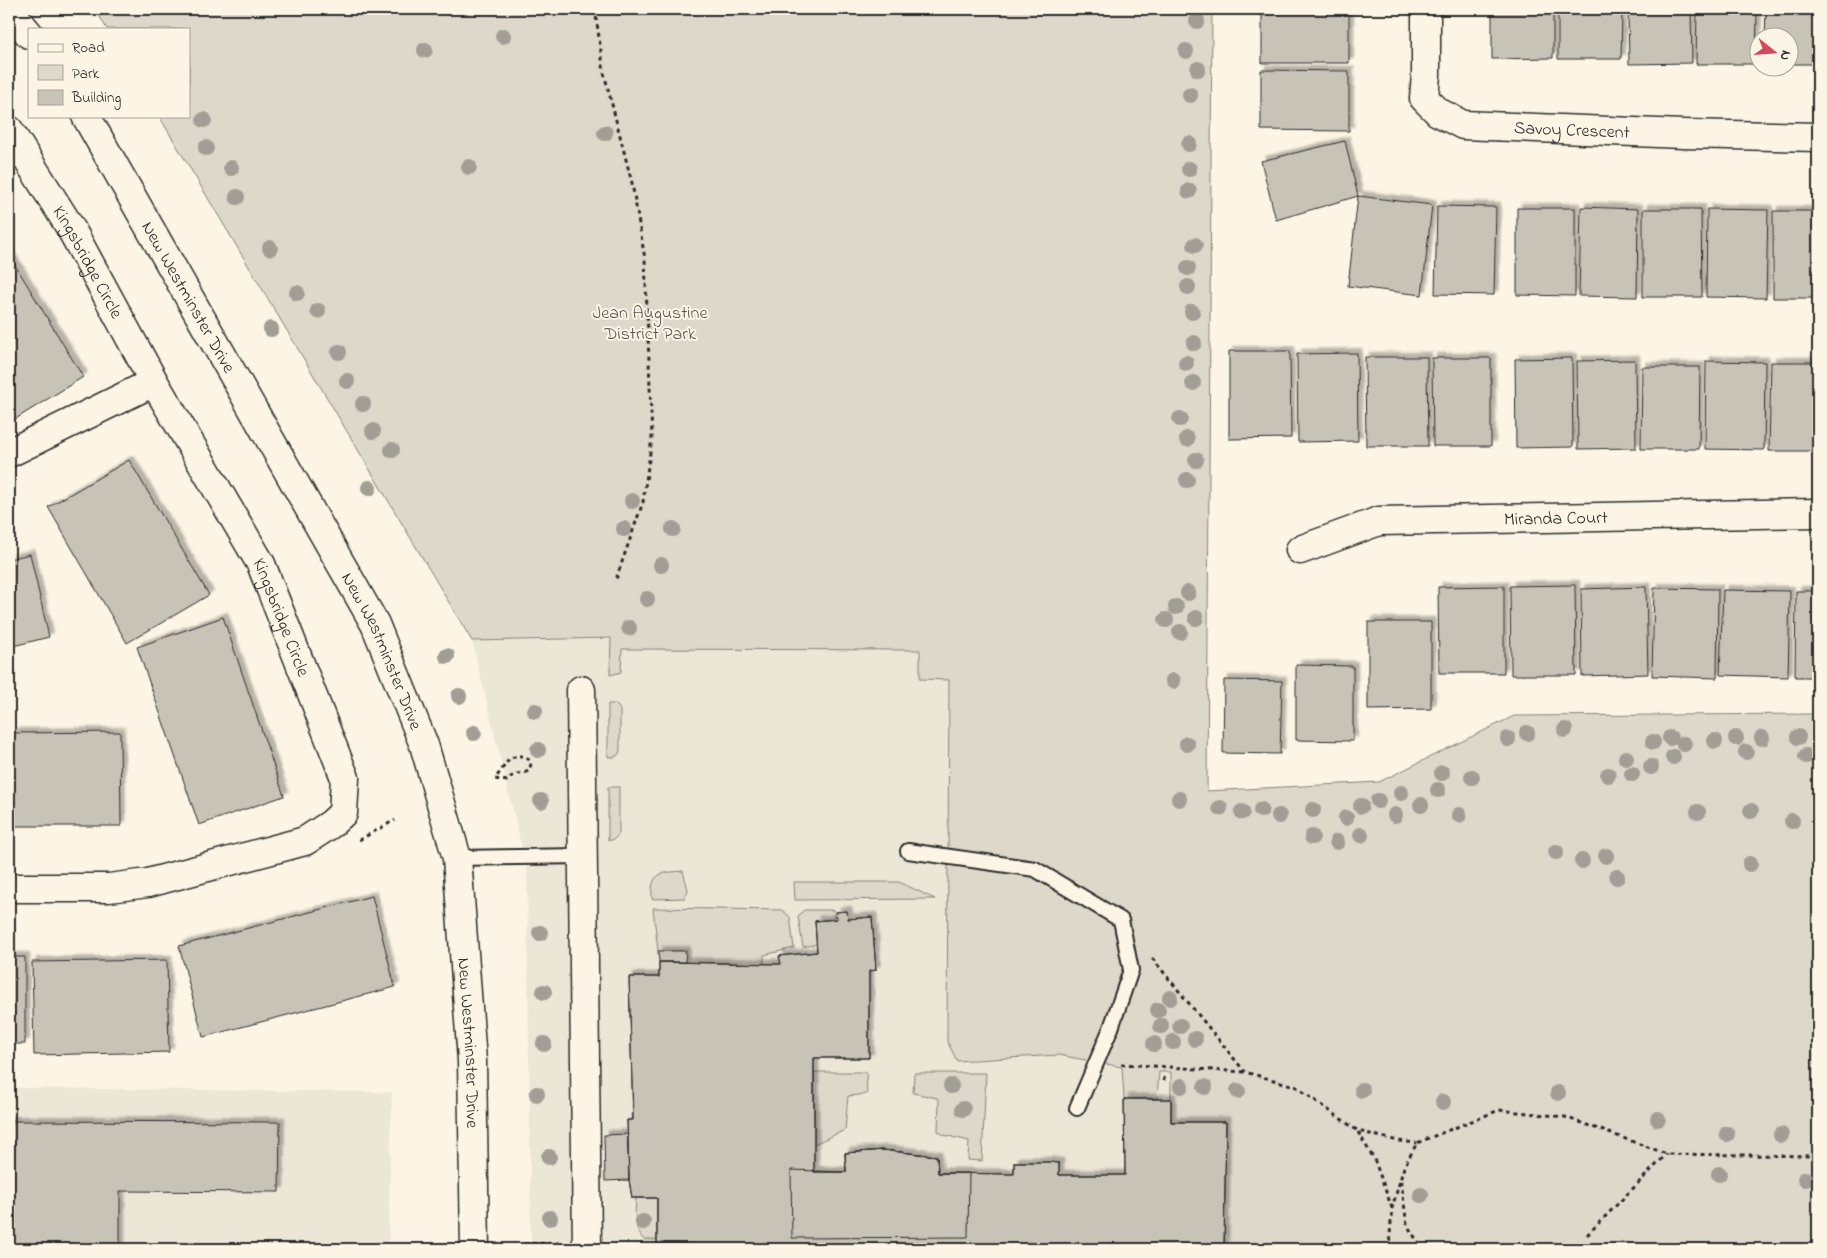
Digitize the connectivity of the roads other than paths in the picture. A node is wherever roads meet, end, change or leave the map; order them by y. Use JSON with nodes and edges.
{"nodes":[{"id":1,"x":1426,"y":9,"type":"edge"},
{"id":2,"x":9,"y":10,"type":"edge"},
{"id":3,"x":28,"y":33,"type":"edge"},
{"id":4,"x":87,"y":118,"type":"edge"},
{"id":5,"x":9,"y":130,"type":"edge"},
{"id":6,"x":1818,"y":137,"type":"edge"},
{"id":7,"x":154,"y":382,"type":"junction"},
{"id":8,"x":9,"y":452,"type":"edge"},
{"id":9,"x":1818,"y":513,"type":"edge"},
{"id":10,"x":1300,"y":550,"type":"dead end"},
{"id":11,"x":581,"y":690,"type":"dead end"},
{"id":12,"x":908,"y":851,"type":"dead end"},
{"id":13,"x":583,"y":856,"type":"junction"},
{"id":14,"x":457,"y":858,"type":"junction"},
{"id":15,"x":9,"y":888,"type":"edge"},
{"id":16,"x":1077,"y":1108,"type":"dead end"},
{"id":17,"x":475,"y":1249,"type":"edge"},
{"id":18,"x":587,"y":1249,"type":"edge"}],
"edges":[{"from":1,"to":6,"type":"street","name":"Savoy Crescent"},
{"from":2,"to":3,"type":"street"},
{"from":4,"to":14,"type":"street","name":"New Westminster Drive"},
{"from":5,"to":7,"type":"street","name":"Kingsbridge Circle"},
{"from":7,"to":8,"type":"street"},
{"from":7,"to":15,"type":"street","name":"Kingsbridge Circle"},
{"from":9,"to":10,"type":"street","name":"Miranda Court"},
{"from":11,"to":13,"type":"street"},
{"from":12,"to":16,"type":"lane"},
{"from":13,"to":14,"type":"lane"},
{"from":13,"to":18,"type":"street"},
{"from":14,"to":17,"type":"street","name":"New Westminster Drive"}]}
